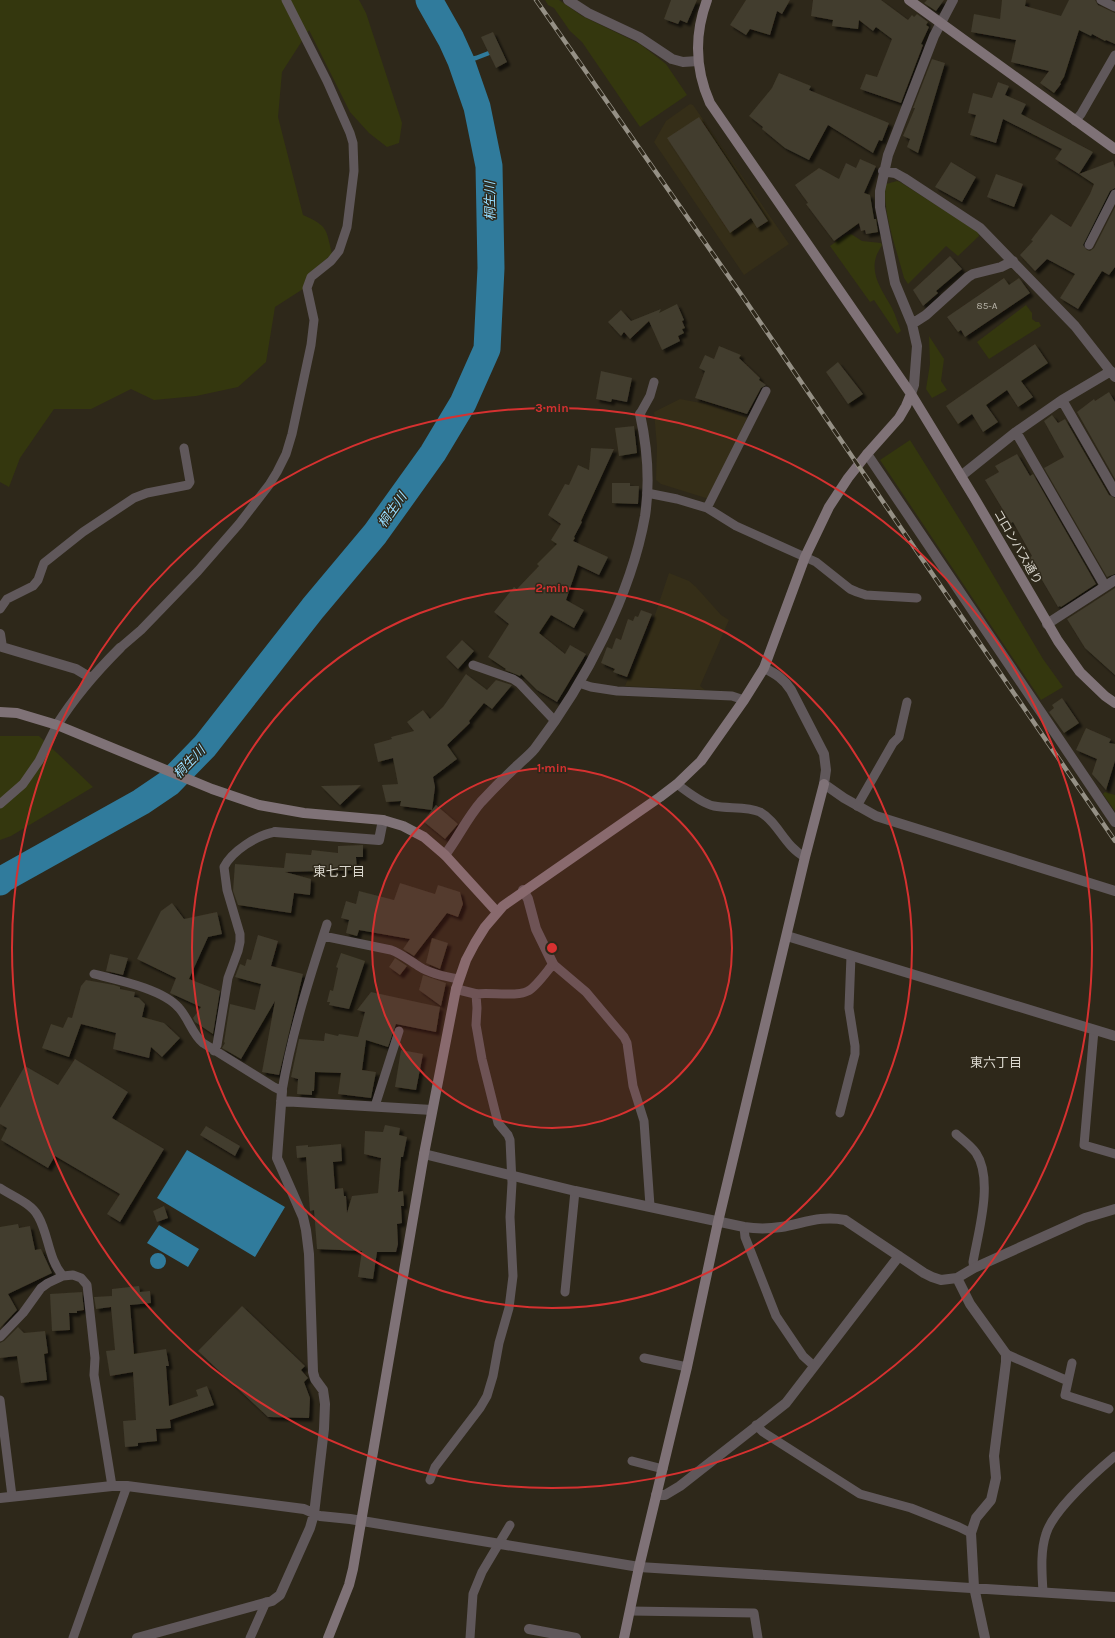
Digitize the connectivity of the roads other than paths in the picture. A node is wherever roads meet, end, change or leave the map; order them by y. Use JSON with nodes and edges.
{"nodes":[{"id":1,"x":286,"y":0,"type":"edge"},
{"id":2,"x":568,"y":0,"type":"edge"},
{"id":3,"x":707,"y":0,"type":"edge"},
{"id":4,"x":910,"y":0,"type":"edge"},
{"id":5,"x":953,"y":0,"type":"edge"},
{"id":6,"x":1101,"y":0,"type":"edge"},
{"id":7,"x":1115,"y":7,"type":"edge"},
{"id":8,"x":940,"y":23,"type":"junction"},
{"id":9,"x":1115,"y":55,"type":"edge"},
{"id":10,"x":698,"y":61,"type":"junction"},
{"id":11,"x":1075,"y":121,"type":"junction"},
{"id":12,"x":1115,"y":150,"type":"edge"},
{"id":13,"x":884,"y":171,"type":"junction"},
{"id":14,"x":1115,"y":194,"type":"edge"},
{"id":15,"x":1088,"y":245,"type":"dead end"},
{"id":16,"x":1013,"y":261,"type":"junction"},
{"id":17,"x":912,"y":324,"type":"junction"},
{"id":18,"x":1114,"y":375,"type":"edge"},
{"id":19,"x":654,"y":382,"type":"dead end"},
{"id":20,"x":766,"y":391,"type":"dead end"},
{"id":21,"x":911,"y":394,"type":"junction"},
{"id":22,"x":1062,"y":400,"type":"junction"},
{"id":23,"x":640,"y":414,"type":"joint"},
{"id":24,"x":1016,"y":432,"type":"junction"},
{"id":25,"x":184,"y":448,"type":"dead end"},
{"id":26,"x":867,"y":454,"type":"junction"},
{"id":27,"x":961,"y":476,"type":"junction"},
{"id":28,"x":1115,"y":492,"type":"edge"},
{"id":29,"x":647,"y":493,"type":"junction"},
{"id":30,"x":707,"y":508,"type":"junction"},
{"id":31,"x":805,"y":557,"type":"junction"},
{"id":32,"x":1115,"y":580,"type":"edge"},
{"id":33,"x":1105,"y":586,"type":"junction"},
{"id":34,"x":917,"y":598,"type":"dead end"},
{"id":35,"x":0,"y":609,"type":"edge"},
{"id":36,"x":1047,"y":624,"type":"junction"},
{"id":37,"x":0,"y":634,"type":"edge"},
{"id":38,"x":1,"y":648,"type":"edge"},
{"id":39,"x":120,"y":648,"type":"joint"},
{"id":40,"x":473,"y":665,"type":"dead end"},
{"id":41,"x":764,"y":668,"type":"junction"},
{"id":42,"x":91,"y":678,"type":"junction"},
{"id":43,"x":579,"y":683,"type":"junction"},
{"id":44,"x":744,"y":700,"type":"junction"},
{"id":45,"x":907,"y":702,"type":"dead end"},
{"id":46,"x":1115,"y":703,"type":"edge"},
{"id":47,"x":0,"y":712,"type":"edge"},
{"id":48,"x":555,"y":721,"type":"junction"},
{"id":49,"x":61,"y":727,"type":"junction"},
{"id":50,"x":677,"y":784,"type":"junction"},
{"id":51,"x":824,"y":784,"type":"junction"},
{"id":52,"x":0,"y":804,"type":"edge"},
{"id":53,"x":857,"y":806,"type":"junction"},
{"id":54,"x":383,"y":820,"type":"junction"},
{"id":55,"x":1115,"y":822,"type":"edge"},
{"id":56,"x":276,"y":832,"type":"joint"},
{"id":57,"x":445,"y":855,"type":"junction"},
{"id":58,"x":805,"y":857,"type":"junction"},
{"id":59,"x":524,"y":890,"type":"junction"},
{"id":60,"x":1115,"y":891,"type":"edge"},
{"id":61,"x":497,"y":912,"type":"junction"},
{"id":62,"x":327,"y":924,"type":"dead end"},
{"id":63,"x":323,"y":936,"type":"junction"},
{"id":64,"x":787,"y":936,"type":"junction"},
{"id":65,"x":851,"y":956,"type":"junction"},
{"id":66,"x":553,"y":964,"type":"junction"},
{"id":67,"x":94,"y":974,"type":"dead end"},
{"id":68,"x":458,"y":984,"type":"junction"},
{"id":69,"x":476,"y":994,"type":"junction"},
{"id":70,"x":1094,"y":1030,"type":"junction"},
{"id":71,"x":399,"y":1031,"type":"dead end"},
{"id":72,"x":1115,"y":1036,"type":"edge"},
{"id":73,"x":214,"y":1051,"type":"junction"},
{"id":74,"x":282,"y":1091,"type":"junction"},
{"id":75,"x":281,"y":1101,"type":"junction"},
{"id":76,"x":375,"y":1106,"type":"junction"},
{"id":77,"x":432,"y":1110,"type":"junction"},
{"id":78,"x":840,"y":1113,"type":"dead end"},
{"id":79,"x":956,"y":1134,"type":"dead end"},
{"id":80,"x":424,"y":1154,"type":"junction"},
{"id":81,"x":1115,"y":1154,"type":"edge"},
{"id":82,"x":512,"y":1174,"type":"junction"},
{"id":83,"x":0,"y":1188,"type":"edge"},
{"id":84,"x":575,"y":1191,"type":"junction"},
{"id":85,"x":650,"y":1206,"type":"junction"},
{"id":86,"x":1115,"y":1209,"type":"edge"},
{"id":87,"x":718,"y":1222,"type":"junction"},
{"id":88,"x":744,"y":1227,"type":"junction"},
{"id":89,"x":899,"y":1256,"type":"junction"},
{"id":90,"x":974,"y":1268,"type":"junction"},
{"id":91,"x":63,"y":1276,"type":"junction"},
{"id":92,"x":957,"y":1278,"type":"junction"},
{"id":93,"x":565,"y":1292,"type":"dead end"},
{"id":94,"x":0,"y":1337,"type":"edge"},
{"id":95,"x":1006,"y":1354,"type":"junction"},
{"id":96,"x":644,"y":1358,"type":"dead end"},
{"id":97,"x":1072,"y":1363,"type":"dead end"},
{"id":98,"x":814,"y":1366,"type":"junction"},
{"id":99,"x":687,"y":1367,"type":"junction"},
{"id":100,"x":1068,"y":1381,"type":"junction"},
{"id":101,"x":0,"y":1400,"type":"edge"},
{"id":102,"x":1109,"y":1410,"type":"dead end"},
{"id":103,"x":756,"y":1425,"type":"junction"},
{"id":104,"x":1115,"y":1456,"type":"edge"},
{"id":105,"x":632,"y":1462,"type":"dead end"},
{"id":106,"x":663,"y":1468,"type":"junction"},
{"id":107,"x":430,"y":1480,"type":"dead end"},
{"id":108,"x":112,"y":1486,"type":"junction"},
{"id":109,"x":127,"y":1486,"type":"junction"},
{"id":110,"x":656,"y":1495,"type":"junction"},
{"id":111,"x":12,"y":1496,"type":"junction"},
{"id":112,"x":0,"y":1498,"type":"edge"},
{"id":113,"x":314,"y":1514,"type":"junction"},
{"id":114,"x":361,"y":1521,"type":"junction"},
{"id":115,"x":510,"y":1525,"type":"dead end"},
{"id":116,"x":971,"y":1533,"type":"junction"},
{"id":117,"x":499,"y":1545,"type":"junction"},
{"id":118,"x":639,"y":1567,"type":"junction"},
{"id":119,"x":974,"y":1587,"type":"junction"},
{"id":120,"x":1043,"y":1592,"type":"junction"},
{"id":121,"x":1115,"y":1597,"type":"edge"},
{"id":122,"x":266,"y":1602,"type":"junction"},
{"id":123,"x":631,"y":1610,"type":"junction"},
{"id":124,"x":529,"y":1629,"type":"dead end"},
{"id":125,"x":73,"y":1638,"type":"edge"},
{"id":126,"x":137,"y":1638,"type":"edge"},
{"id":127,"x":250,"y":1638,"type":"edge"},
{"id":128,"x":328,"y":1638,"type":"edge"},
{"id":129,"x":470,"y":1638,"type":"edge"},
{"id":130,"x":576,"y":1638,"type":"edge"},
{"id":131,"x":624,"y":1638,"type":"edge"},
{"id":132,"x":758,"y":1638,"type":"edge"},
{"id":133,"x":985,"y":1638,"type":"edge"}],
"edges":[{"from":1,"to":39,"type":"lane"},
{"from":2,"to":10,"type":"street"},
{"from":3,"to":10,"type":"street","name":"コロンバス通り"},
{"from":4,"to":8,"type":"street"},
{"from":5,"to":8,"type":"street"},
{"from":6,"to":7,"type":"lane"},
{"from":8,"to":11,"type":"street"},
{"from":8,"to":13,"type":"street"},
{"from":9,"to":11,"type":"lane"},
{"from":10,"to":21,"type":"street","name":"コロンバス通り"},
{"from":11,"to":12,"type":"street"},
{"from":13,"to":16,"type":"street"},
{"from":13,"to":17,"type":"street"},
{"from":14,"to":15,"type":"lane"},
{"from":16,"to":17,"type":"street"},
{"from":16,"to":18,"type":"street"},
{"from":17,"to":21,"type":"street"},
{"from":18,"to":22,"type":"street"},
{"from":19,"to":23,"type":"lane"},
{"from":20,"to":30,"type":"lane"},
{"from":21,"to":26,"type":"street"},
{"from":21,"to":27,"type":"street","name":"コロンバス通り"},
{"from":22,"to":24,"type":"street"},
{"from":22,"to":28,"type":"street"},
{"from":23,"to":29,"type":"street"},
{"from":24,"to":27,"type":"street"},
{"from":24,"to":33,"type":"street"},
{"from":25,"to":35,"type":"lane"},
{"from":26,"to":31,"type":"street"},
{"from":26,"to":55,"type":"street"},
{"from":27,"to":36,"type":"street","name":"コロンバス通り"},
{"from":29,"to":30,"type":"lane"},
{"from":29,"to":43,"type":"street"},
{"from":30,"to":31,"type":"lane"},
{"from":31,"to":34,"type":"lane"},
{"from":31,"to":41,"type":"street"},
{"from":32,"to":33,"type":"street"},
{"from":33,"to":36,"type":"street"},
{"from":36,"to":46,"type":"street","name":"コロンバス通り"},
{"from":37,"to":38,"type":"street"},
{"from":38,"to":42,"type":"street"},
{"from":39,"to":42,"type":"street"},
{"from":40,"to":48,"type":"lane"},
{"from":41,"to":44,"type":"street"},
{"from":41,"to":51,"type":"street"},
{"from":42,"to":49,"type":"street"},
{"from":43,"to":44,"type":"lane"},
{"from":43,"to":48,"type":"street"},
{"from":44,"to":50,"type":"street"},
{"from":45,"to":53,"type":"lane"},
{"from":47,"to":49,"type":"street"},
{"from":48,"to":57,"type":"street"},
{"from":49,"to":52,"type":"lane"},
{"from":49,"to":54,"type":"street"},
{"from":50,"to":58,"type":"lane"},
{"from":50,"to":59,"type":"street"},
{"from":51,"to":53,"type":"street"},
{"from":51,"to":58,"type":"street"},
{"from":53,"to":60,"type":"street"},
{"from":54,"to":56,"type":"street"},
{"from":54,"to":57,"type":"street"},
{"from":56,"to":73,"type":"lane"},
{"from":57,"to":61,"type":"street"},
{"from":58,"to":64,"type":"street"},
{"from":59,"to":61,"type":"street"},
{"from":59,"to":66,"type":"street"},
{"from":61,"to":68,"type":"street"},
{"from":62,"to":63,"type":"lane"},
{"from":63,"to":68,"type":"lane"},
{"from":63,"to":74,"type":"lane"},
{"from":64,"to":65,"type":"street"},
{"from":64,"to":87,"type":"street"},
{"from":65,"to":70,"type":"street"},
{"from":65,"to":78,"type":"lane"},
{"from":66,"to":69,"type":"lane"},
{"from":66,"to":85,"type":"lane"},
{"from":67,"to":73,"type":"lane"},
{"from":68,"to":69,"type":"street"},
{"from":68,"to":77,"type":"street"},
{"from":69,"to":82,"type":"lane"},
{"from":70,"to":72,"type":"street"},
{"from":70,"to":81,"type":"lane"},
{"from":71,"to":76,"type":"lane"},
{"from":73,"to":74,"type":"lane"},
{"from":74,"to":75,"type":"street"},
{"from":75,"to":76,"type":"street"},
{"from":75,"to":113,"type":"street"},
{"from":76,"to":77,"type":"street"},
{"from":77,"to":80,"type":"street"},
{"from":79,"to":90,"type":"lane"},
{"from":80,"to":82,"type":"street"},
{"from":80,"to":114,"type":"street"},
{"from":82,"to":84,"type":"street"},
{"from":82,"to":107,"type":"lane"},
{"from":83,"to":91,"type":"lane"},
{"from":84,"to":85,"type":"street"},
{"from":84,"to":93,"type":"lane"},
{"from":85,"to":87,"type":"street"},
{"from":86,"to":90,"type":"street"},
{"from":87,"to":88,"type":"street"},
{"from":87,"to":99,"type":"street"},
{"from":88,"to":89,"type":"street"},
{"from":88,"to":98,"type":"lane"},
{"from":89,"to":92,"type":"street"},
{"from":89,"to":98,"type":"street"},
{"from":90,"to":92,"type":"street"},
{"from":91,"to":94,"type":"lane"},
{"from":91,"to":108,"type":"lane"},
{"from":92,"to":95,"type":"street"},
{"from":95,"to":100,"type":"lane"},
{"from":95,"to":116,"type":"street"},
{"from":96,"to":99,"type":"lane"},
{"from":97,"to":100,"type":"lane"},
{"from":98,"to":103,"type":"street"},
{"from":99,"to":106,"type":"street"},
{"from":100,"to":102,"type":"lane"},
{"from":101,"to":111,"type":"lane"},
{"from":103,"to":110,"type":"street"},
{"from":103,"to":116,"type":"lane"},
{"from":104,"to":120,"type":"lane"},
{"from":105,"to":106,"type":"lane"},
{"from":106,"to":110,"type":"street"},
{"from":108,"to":109,"type":"street"},
{"from":108,"to":111,"type":"street"},
{"from":109,"to":113,"type":"street"},
{"from":109,"to":125,"type":"lane"},
{"from":110,"to":118,"type":"street"},
{"from":111,"to":112,"type":"street"},
{"from":113,"to":114,"type":"street"},
{"from":113,"to":122,"type":"street"},
{"from":114,"to":117,"type":"street"},
{"from":114,"to":128,"type":"street"},
{"from":115,"to":117,"type":"lane"},
{"from":116,"to":119,"type":"street"},
{"from":117,"to":118,"type":"street"},
{"from":117,"to":129,"type":"lane"},
{"from":118,"to":119,"type":"street"},
{"from":118,"to":123,"type":"street"},
{"from":119,"to":120,"type":"street"},
{"from":119,"to":133,"type":"street"},
{"from":120,"to":121,"type":"street"},
{"from":122,"to":126,"type":"street"},
{"from":122,"to":127,"type":"lane"},
{"from":123,"to":131,"type":"street"},
{"from":123,"to":132,"type":"lane"},
{"from":124,"to":130,"type":"street"}]}
